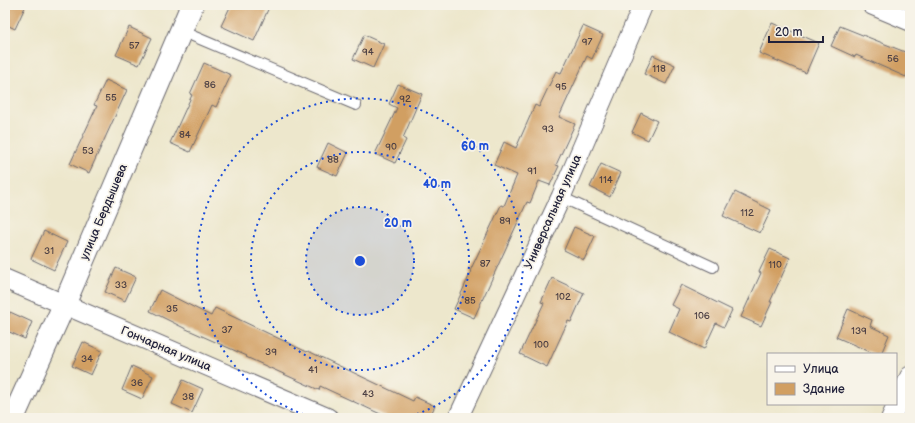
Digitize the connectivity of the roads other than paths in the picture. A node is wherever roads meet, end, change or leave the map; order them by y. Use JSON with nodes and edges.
{"nodes":[{"id":1,"x":192,"y":5,"type":"edge"},
{"id":2,"x":643,"y":5,"type":"edge"},
{"id":3,"x":872,"y":5,"type":"edge"},
{"id":4,"x":910,"y":22,"type":"edge"},
{"id":5,"x":181,"y":31,"type":"junction"},
{"id":6,"x":356,"y":105,"type":"dead end"},
{"id":7,"x":561,"y":197,"type":"junction"},
{"id":8,"x":713,"y":266,"type":"dead end"},
{"id":9,"x":5,"y":278,"type":"edge"},
{"id":10,"x":64,"y":305,"type":"junction"},
{"id":11,"x":910,"y":376,"type":"edge"},
{"id":12,"x":897,"y":405,"type":"edge"},
{"id":13,"x":897,"y":405,"type":"edge"},
{"id":14,"x":13,"y":418,"type":"edge"},
{"id":15,"x":328,"y":418,"type":"edge"},
{"id":16,"x":458,"y":418,"type":"edge"},
{"id":17,"x":891,"y":418,"type":"edge"}],
"edges":[{"from":1,"to":5,"type":"street","name":"улица Бердышева"},
{"from":2,"to":7,"type":"street","name":"Универсальная улица"},
{"from":3,"to":4,"type":"street"},
{"from":5,"to":6,"type":"lane"},
{"from":5,"to":10,"type":"street","name":"улица Бердышева"},
{"from":7,"to":8,"type":"lane"},
{"from":7,"to":16,"type":"street","name":"Универсальная улица"},
{"from":9,"to":10,"type":"street","name":"Гончарная улица"},
{"from":10,"to":14,"type":"street","name":"улица Бердышева"},
{"from":10,"to":15,"type":"street","name":"Гончарная улица"},
{"from":11,"to":13,"type":"street"},
{"from":12,"to":17,"type":"street"}]}
